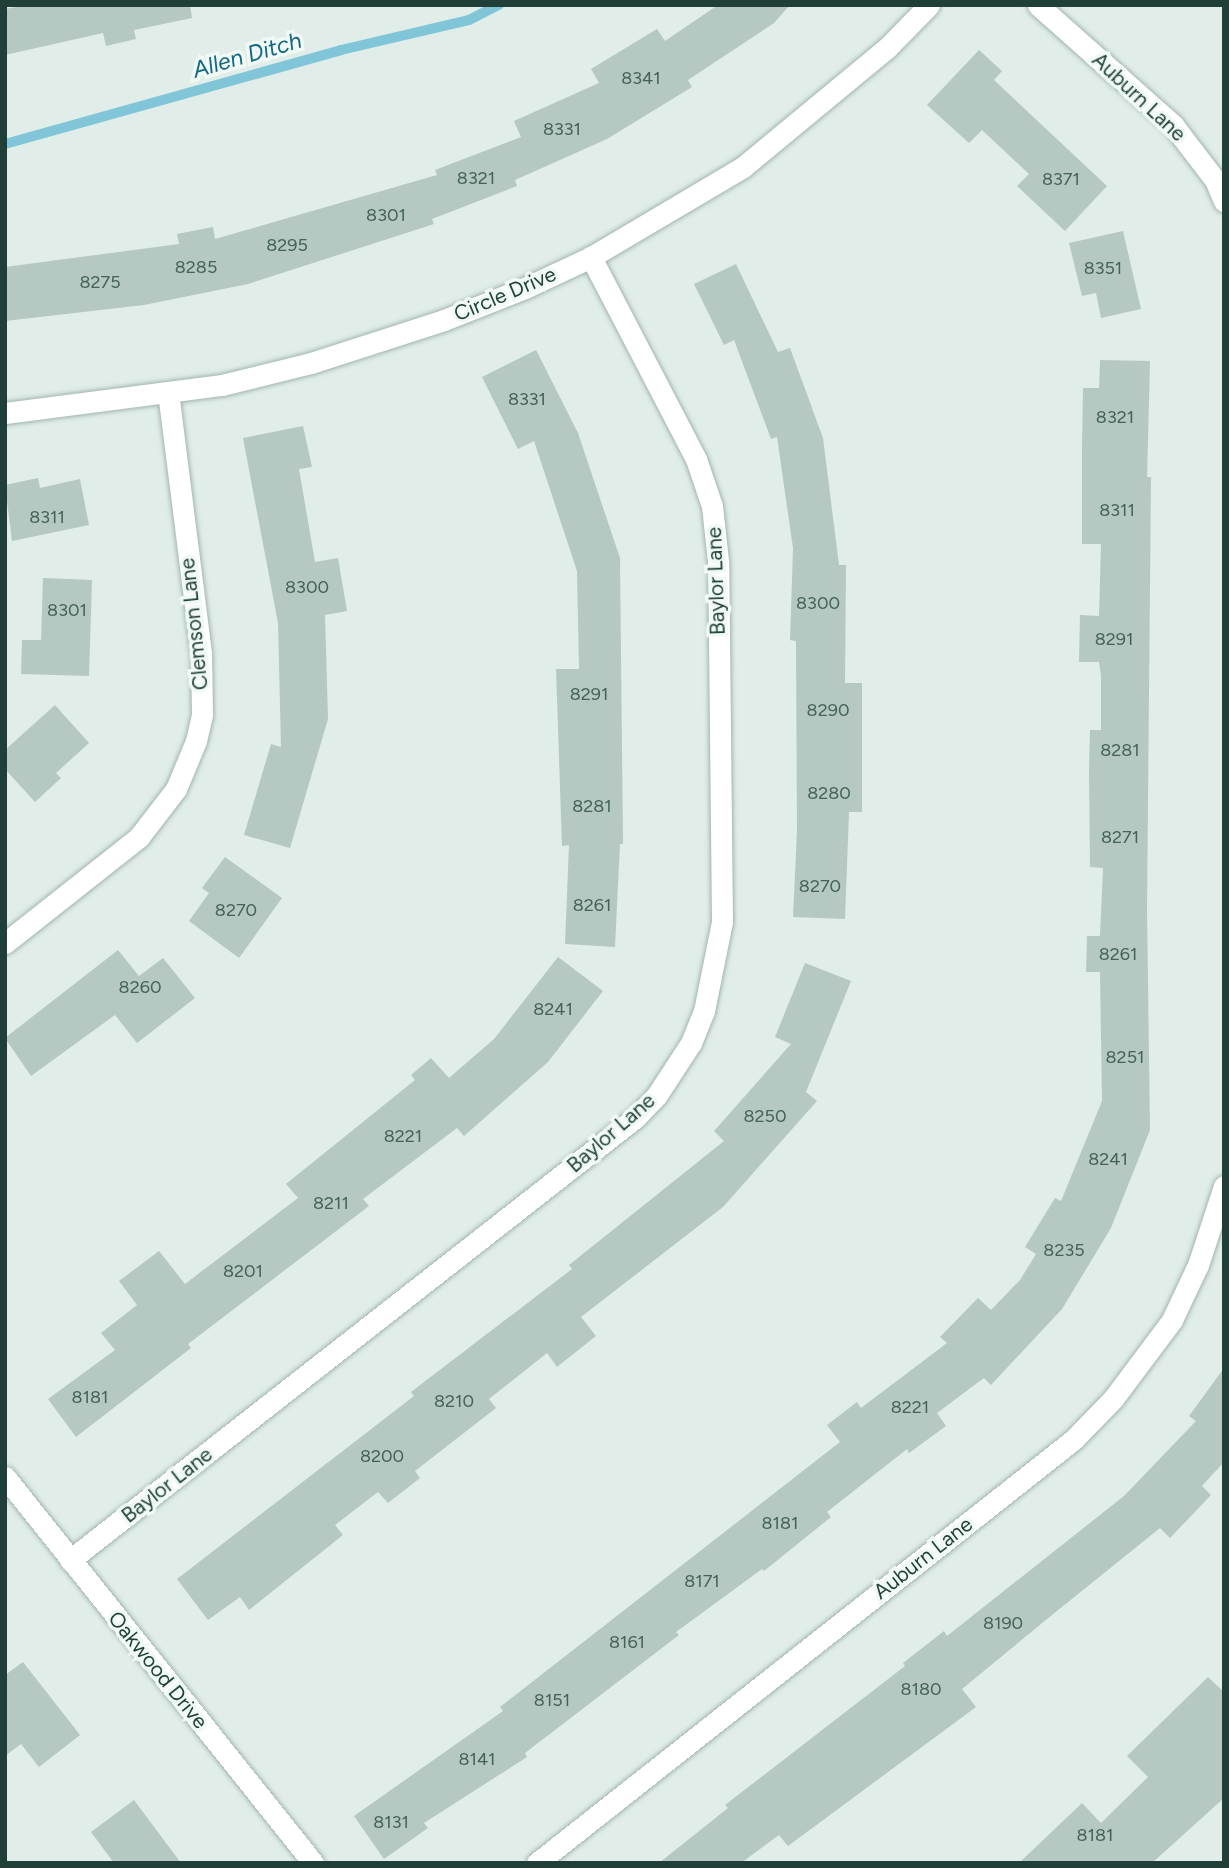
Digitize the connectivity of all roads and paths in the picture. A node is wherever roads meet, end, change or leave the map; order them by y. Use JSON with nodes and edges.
{"nodes":[{"id":1,"x":929,"y":5,"type":"edge"},
{"id":2,"x":1038,"y":5,"type":"edge"},
{"id":3,"x":1224,"y":201,"type":"edge"},
{"id":4,"x":590,"y":257,"type":"junction"},
{"id":5,"x":168,"y":393,"type":"junction"},
{"id":6,"x":5,"y":413,"type":"edge"},
{"id":7,"x":5,"y":943,"type":"edge"},
{"id":8,"x":1224,"y":1186,"type":"edge"},
{"id":9,"x":5,"y":1476,"type":"edge"},
{"id":10,"x":70,"y":1560,"type":"junction"},
{"id":11,"x":313,"y":1863,"type":"edge"},
{"id":12,"x":537,"y":1863,"type":"edge"}],
"edges":[{"from":1,"to":4,"type":"street","name":"Circle Drive"},
{"from":2,"to":3,"type":"street","name":"Auburn Lane"},
{"from":4,"to":5,"type":"street","name":"Circle Drive"},
{"from":4,"to":10,"type":"street","name":"Baylor Lane"},
{"from":5,"to":6,"type":"street","name":"Circle Drive"},
{"from":5,"to":7,"type":"street","name":"Clemson Lane"},
{"from":8,"to":12,"type":"street","name":"Auburn Lane"},
{"from":9,"to":10,"type":"street","name":"Oakwood Drive"},
{"from":10,"to":11,"type":"street","name":"Oakwood Drive"}]}
